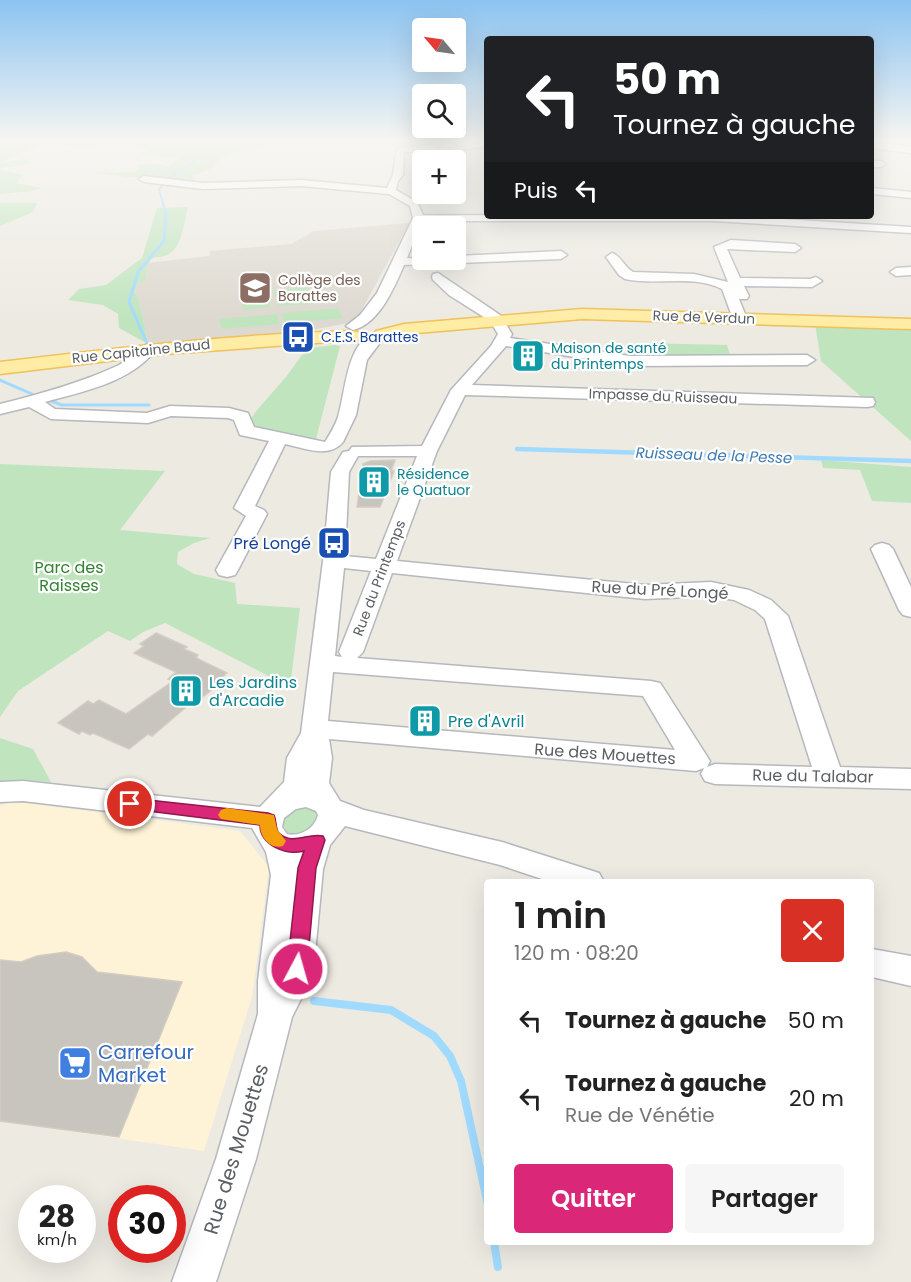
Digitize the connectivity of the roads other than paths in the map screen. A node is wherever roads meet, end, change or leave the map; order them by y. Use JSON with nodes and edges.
{"nodes":[{"id":1,"x":408,"y":200,"type":"edge"},
{"id":2,"x":416,"y":216,"type":"edge"},
{"id":3,"x":466,"y":217,"type":"edge"},
{"id":4,"x":484,"y":217,"type":"edge"},
{"id":5,"x":890,"y":217,"type":"dead end"},
{"id":6,"x":911,"y":218,"type":"edge"},
{"id":7,"x":760,"y":219,"type":"edge"},
{"id":8,"x":824,"y":221,"type":"edge"},
{"id":9,"x":412,"y":230,"type":"edge"},
{"id":10,"x":911,"y":230,"type":"edge"},
{"id":11,"x":795,"y":248,"type":"dead end"},
{"id":12,"x":561,"y":255,"type":"dead end"},
{"id":13,"x":612,"y":257,"type":"dead end"},
{"id":14,"x":399,"y":262,"type":"junction"},
{"id":15,"x":896,"y":272,"type":"dead end"},
{"id":16,"x":911,"y":272,"type":"edge"},
{"id":17,"x":438,"y":277,"type":"dead end"},
{"id":18,"x":816,"y":281,"type":"dead end"},
{"id":19,"x":735,"y":282,"type":"junction"},
{"id":20,"x":379,"y":303,"type":"junction"},
{"id":21,"x":747,"y":319,"type":"junction"},
{"id":22,"x":496,"y":320,"type":"junction"},
{"id":23,"x":911,"y":324,"type":"edge"},
{"id":24,"x":352,"y":331,"type":"junction"},
{"id":25,"x":381,"y":331,"type":"junction"},
{"id":26,"x":501,"y":341,"type":"junction"},
{"id":27,"x":148,"y":350,"type":"junction"},
{"id":28,"x":359,"y":357,"type":"junction"},
{"id":29,"x":807,"y":360,"type":"dead end"},
{"id":30,"x":0,"y":368,"type":"edge"},
{"id":31,"x":459,"y":390,"type":"junction"},
{"id":32,"x":28,"y":402,"type":"junction"},
{"id":33,"x":867,"y":402,"type":"dead end"},
{"id":34,"x":0,"y":409,"type":"edge"},
{"id":35,"x":279,"y":439,"type":"junction"},
{"id":36,"x":428,"y":451,"type":"junction"},
{"id":37,"x":341,"y":452,"type":"junction"},
{"id":38,"x":882,"y":549,"type":"dead end"},
{"id":39,"x":334,"y":561,"type":"junction"},
{"id":40,"x":385,"y":567,"type":"junction"},
{"id":41,"x":227,"y":570,"type":"dead end"},
{"id":42,"x":911,"y":610,"type":"edge"},
{"id":43,"x":351,"y":652,"type":"dead end"},
{"id":44,"x":321,"y":663,"type":"junction"},
{"id":45,"x":314,"y":729,"type":"junction"},
{"id":46,"x":715,"y":774,"type":"dead end"},
{"id":47,"x":829,"y":776,"type":"junction"},
{"id":48,"x":911,"y":779,"type":"edge"},
{"id":49,"x":0,"y":792,"type":"edge"},
{"id":50,"x":326,"y":806,"type":"junction"},
{"id":51,"x":274,"y":819,"type":"junction"},
{"id":52,"x":393,"y":827,"type":"junction"},
{"id":53,"x":319,"y":839,"type":"junction"},
{"id":54,"x":579,"y":879,"type":"edge"},
{"id":55,"x":874,"y":963,"type":"edge"},
{"id":56,"x":911,"y":971,"type":"edge"},
{"id":57,"x":275,"y":1016,"type":"junction"},
{"id":58,"x":194,"y":1282,"type":"edge"}],
"edges":[{"from":1,"to":2,"type":"street"},
{"from":3,"to":4,"type":"street"},
{"from":5,"to":6,"type":"street"},
{"from":7,"to":8,"type":"street"},
{"from":8,"to":10,"type":"street"},
{"from":9,"to":14,"type":"street"},
{"from":11,"to":19,"type":"street"},
{"from":12,"to":14,"type":"street"},
{"from":13,"to":21,"type":"street"},
{"from":14,"to":20,"type":"street"},
{"from":15,"to":16,"type":"street"},
{"from":17,"to":22,"type":"street"},
{"from":18,"to":19,"type":"street"},
{"from":19,"to":21,"type":"street"},
{"from":20,"to":24,"type":"street"},
{"from":20,"to":25,"type":"street"},
{"from":21,"to":22,"type":"main road","name":"Rue de Verdun"},
{"from":21,"to":23,"type":"main road","name":"Rue de Verdun"},
{"from":22,"to":25,"type":"main road","name":"Rue de Verdun"},
{"from":22,"to":26,"type":"street"},
{"from":24,"to":25,"type":"main road","name":"Rue de Verdun"},
{"from":24,"to":27,"type":"main road","name":"Rue Capitaine Baud"},
{"from":24,"to":28,"type":"street"},
{"from":25,"to":28,"type":"street"},
{"from":26,"to":29,"type":"street"},
{"from":26,"to":31,"type":"street","name":"Rue du Printemps"},
{"from":27,"to":30,"type":"main road","name":"Rue Capitaine Baud"},
{"from":27,"to":32,"type":"street"},
{"from":28,"to":37,"type":"street"},
{"from":31,"to":33,"type":"street","name":"Impasse du Ruisseau"},
{"from":31,"to":36,"type":"street","name":"Rue du Printemps"},
{"from":32,"to":34,"type":"street"},
{"from":32,"to":35,"type":"street"},
{"from":35,"to":37,"type":"street"},
{"from":35,"to":41,"type":"street"},
{"from":36,"to":37,"type":"street"},
{"from":36,"to":40,"type":"street","name":"Rue du Printemps"},
{"from":37,"to":39,"type":"street"},
{"from":38,"to":42,"type":"street"},
{"from":39,"to":40,"type":"street","name":"Rue du Pré Longé"},
{"from":39,"to":44,"type":"street"},
{"from":40,"to":43,"type":"street","name":"Rue du Printemps"},
{"from":40,"to":47,"type":"street","name":"Rue du Pré Longé"},
{"from":44,"to":45,"type":"street"},
{"from":44,"to":45,"type":"street","name":"Rue des Mouettes"},
{"from":45,"to":50,"type":"street"},
{"from":45,"to":51,"type":"street"},
{"from":46,"to":47,"type":"street","name":"Rue du Talabar"},
{"from":47,"to":48,"type":"street","name":"Rue du Talabar"},
{"from":49,"to":51,"type":"street"},
{"from":50,"to":51,"type":"street"},
{"from":50,"to":52,"type":"street"},
{"from":50,"to":53,"type":"street","name":"Rue des Mouettes"},
{"from":51,"to":53,"type":"street"},
{"from":51,"to":57,"type":"street","name":"Rue des Mouettes"},
{"from":52,"to":53,"type":"street"},
{"from":52,"to":54,"type":"street"},
{"from":53,"to":57,"type":"street","name":"Rue des Mouettes"},
{"from":55,"to":56,"type":"street"},
{"from":57,"to":58,"type":"street","name":"Rue des Mouettes"}]}
